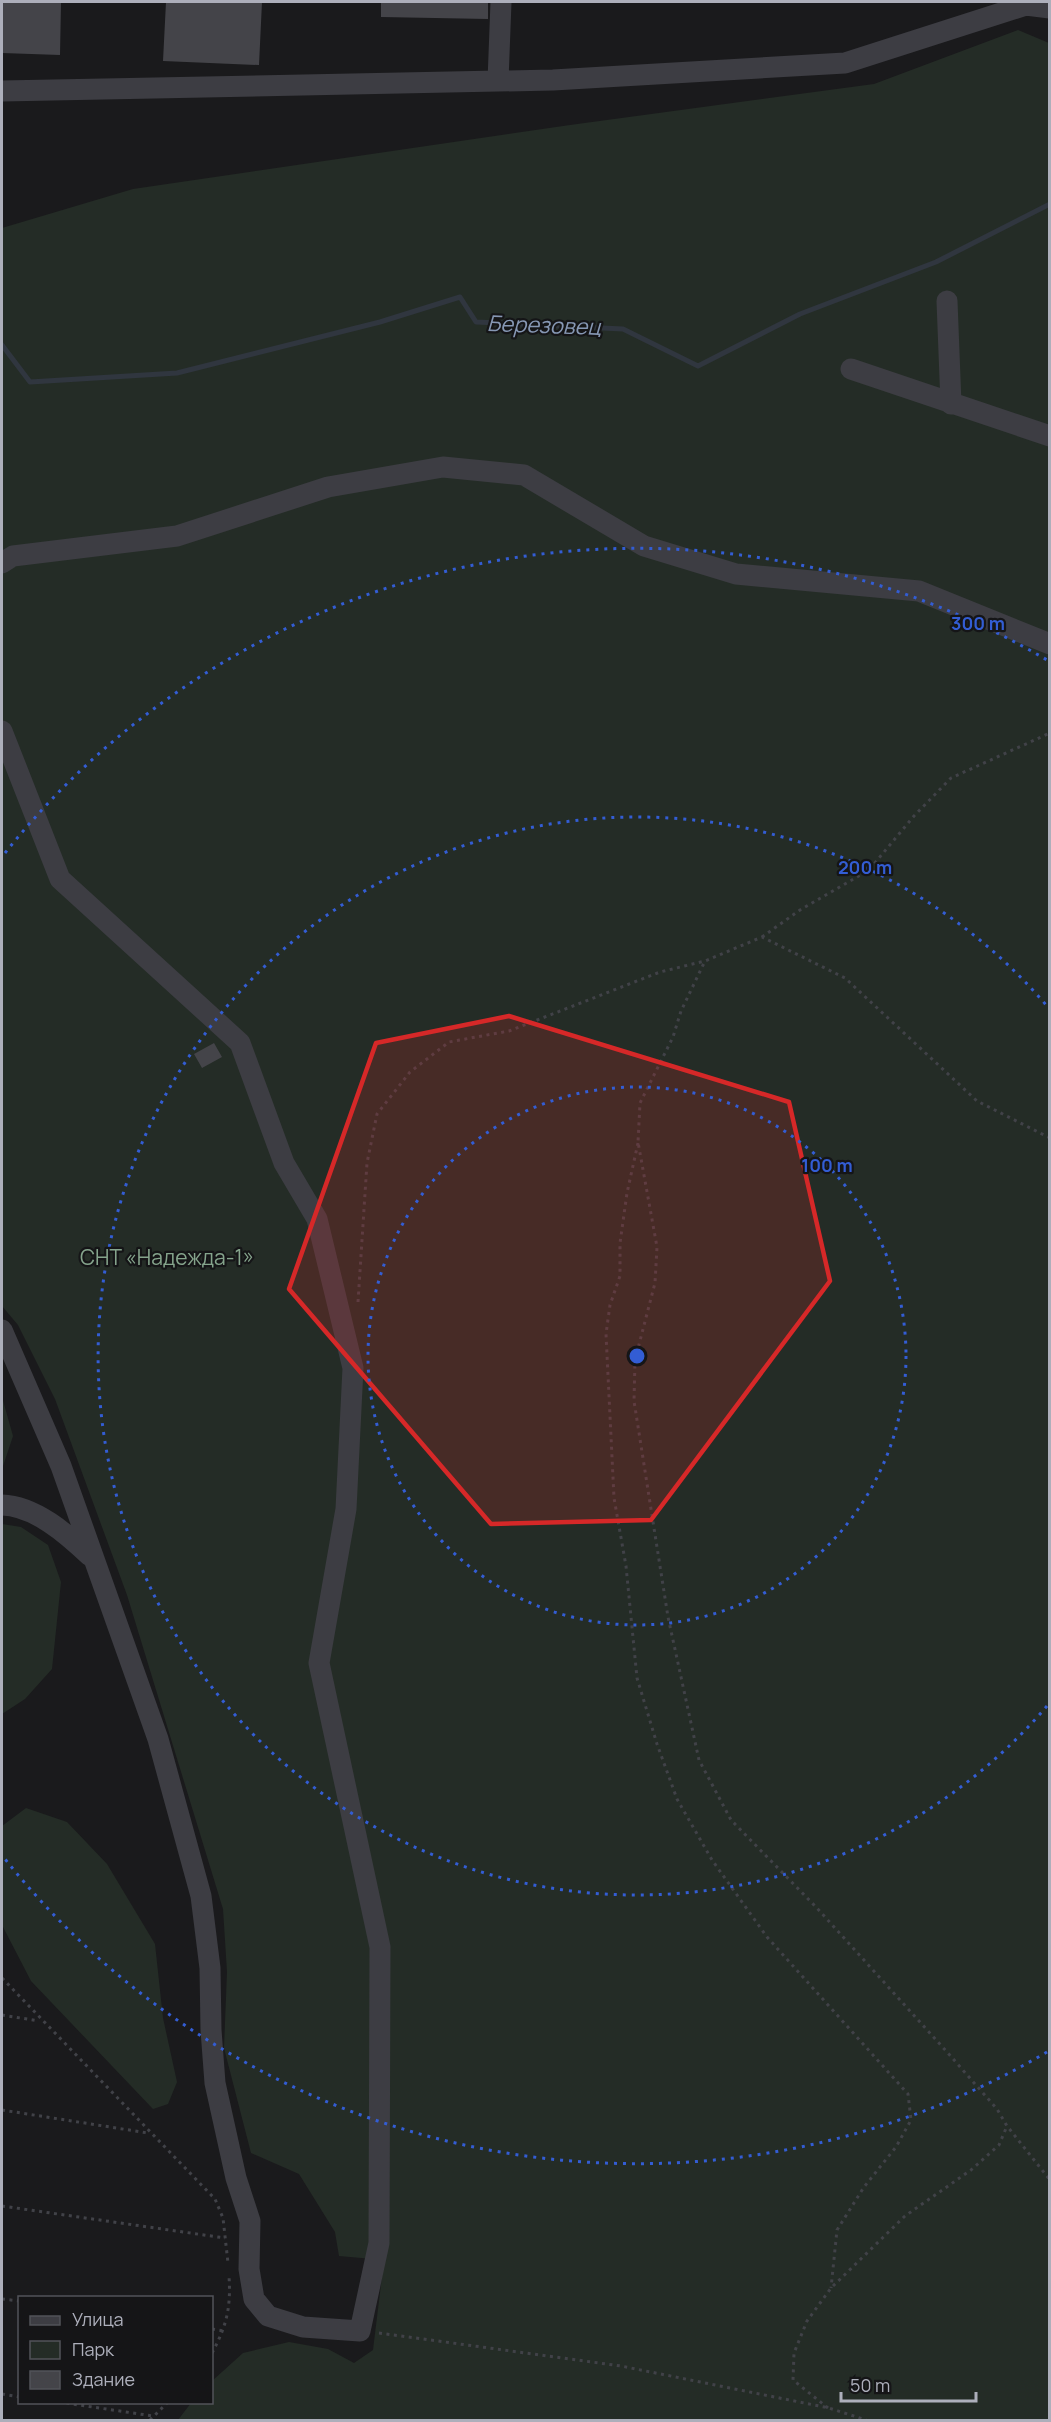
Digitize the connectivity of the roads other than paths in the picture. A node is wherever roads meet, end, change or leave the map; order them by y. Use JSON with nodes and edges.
{"nodes":[{"id":1,"x":501,"y":2,"type":"edge"},
{"id":2,"x":1050,"y":8,"type":"edge"},
{"id":3,"x":498,"y":81,"type":"junction"},
{"id":4,"x":2,"y":92,"type":"edge"},
{"id":5,"x":947,"y":301,"type":"dead end"},
{"id":6,"x":851,"y":369,"type":"dead end"},
{"id":7,"x":951,"y":404,"type":"junction"},
{"id":8,"x":1050,"y":436,"type":"edge"},
{"id":9,"x":2,"y":563,"type":"edge"},
{"id":10,"x":1050,"y":644,"type":"edge"},
{"id":11,"x":2,"y":730,"type":"edge"},
{"id":12,"x":2,"y":1329,"type":"edge"},
{"id":13,"x":2,"y":1505,"type":"edge"},
{"id":14,"x":93,"y":1559,"type":"junction"}],
"edges":[{"from":1,"to":3,"type":"street"},
{"from":2,"to":3,"type":"street"},
{"from":3,"to":4,"type":"street"},
{"from":5,"to":7,"type":"street"},
{"from":6,"to":7,"type":"street"},
{"from":7,"to":8,"type":"street"},
{"from":9,"to":10,"type":"street"},
{"from":11,"to":14,"type":"street"},
{"from":12,"to":14,"type":"street"},
{"from":13,"to":14,"type":"street"}]}
